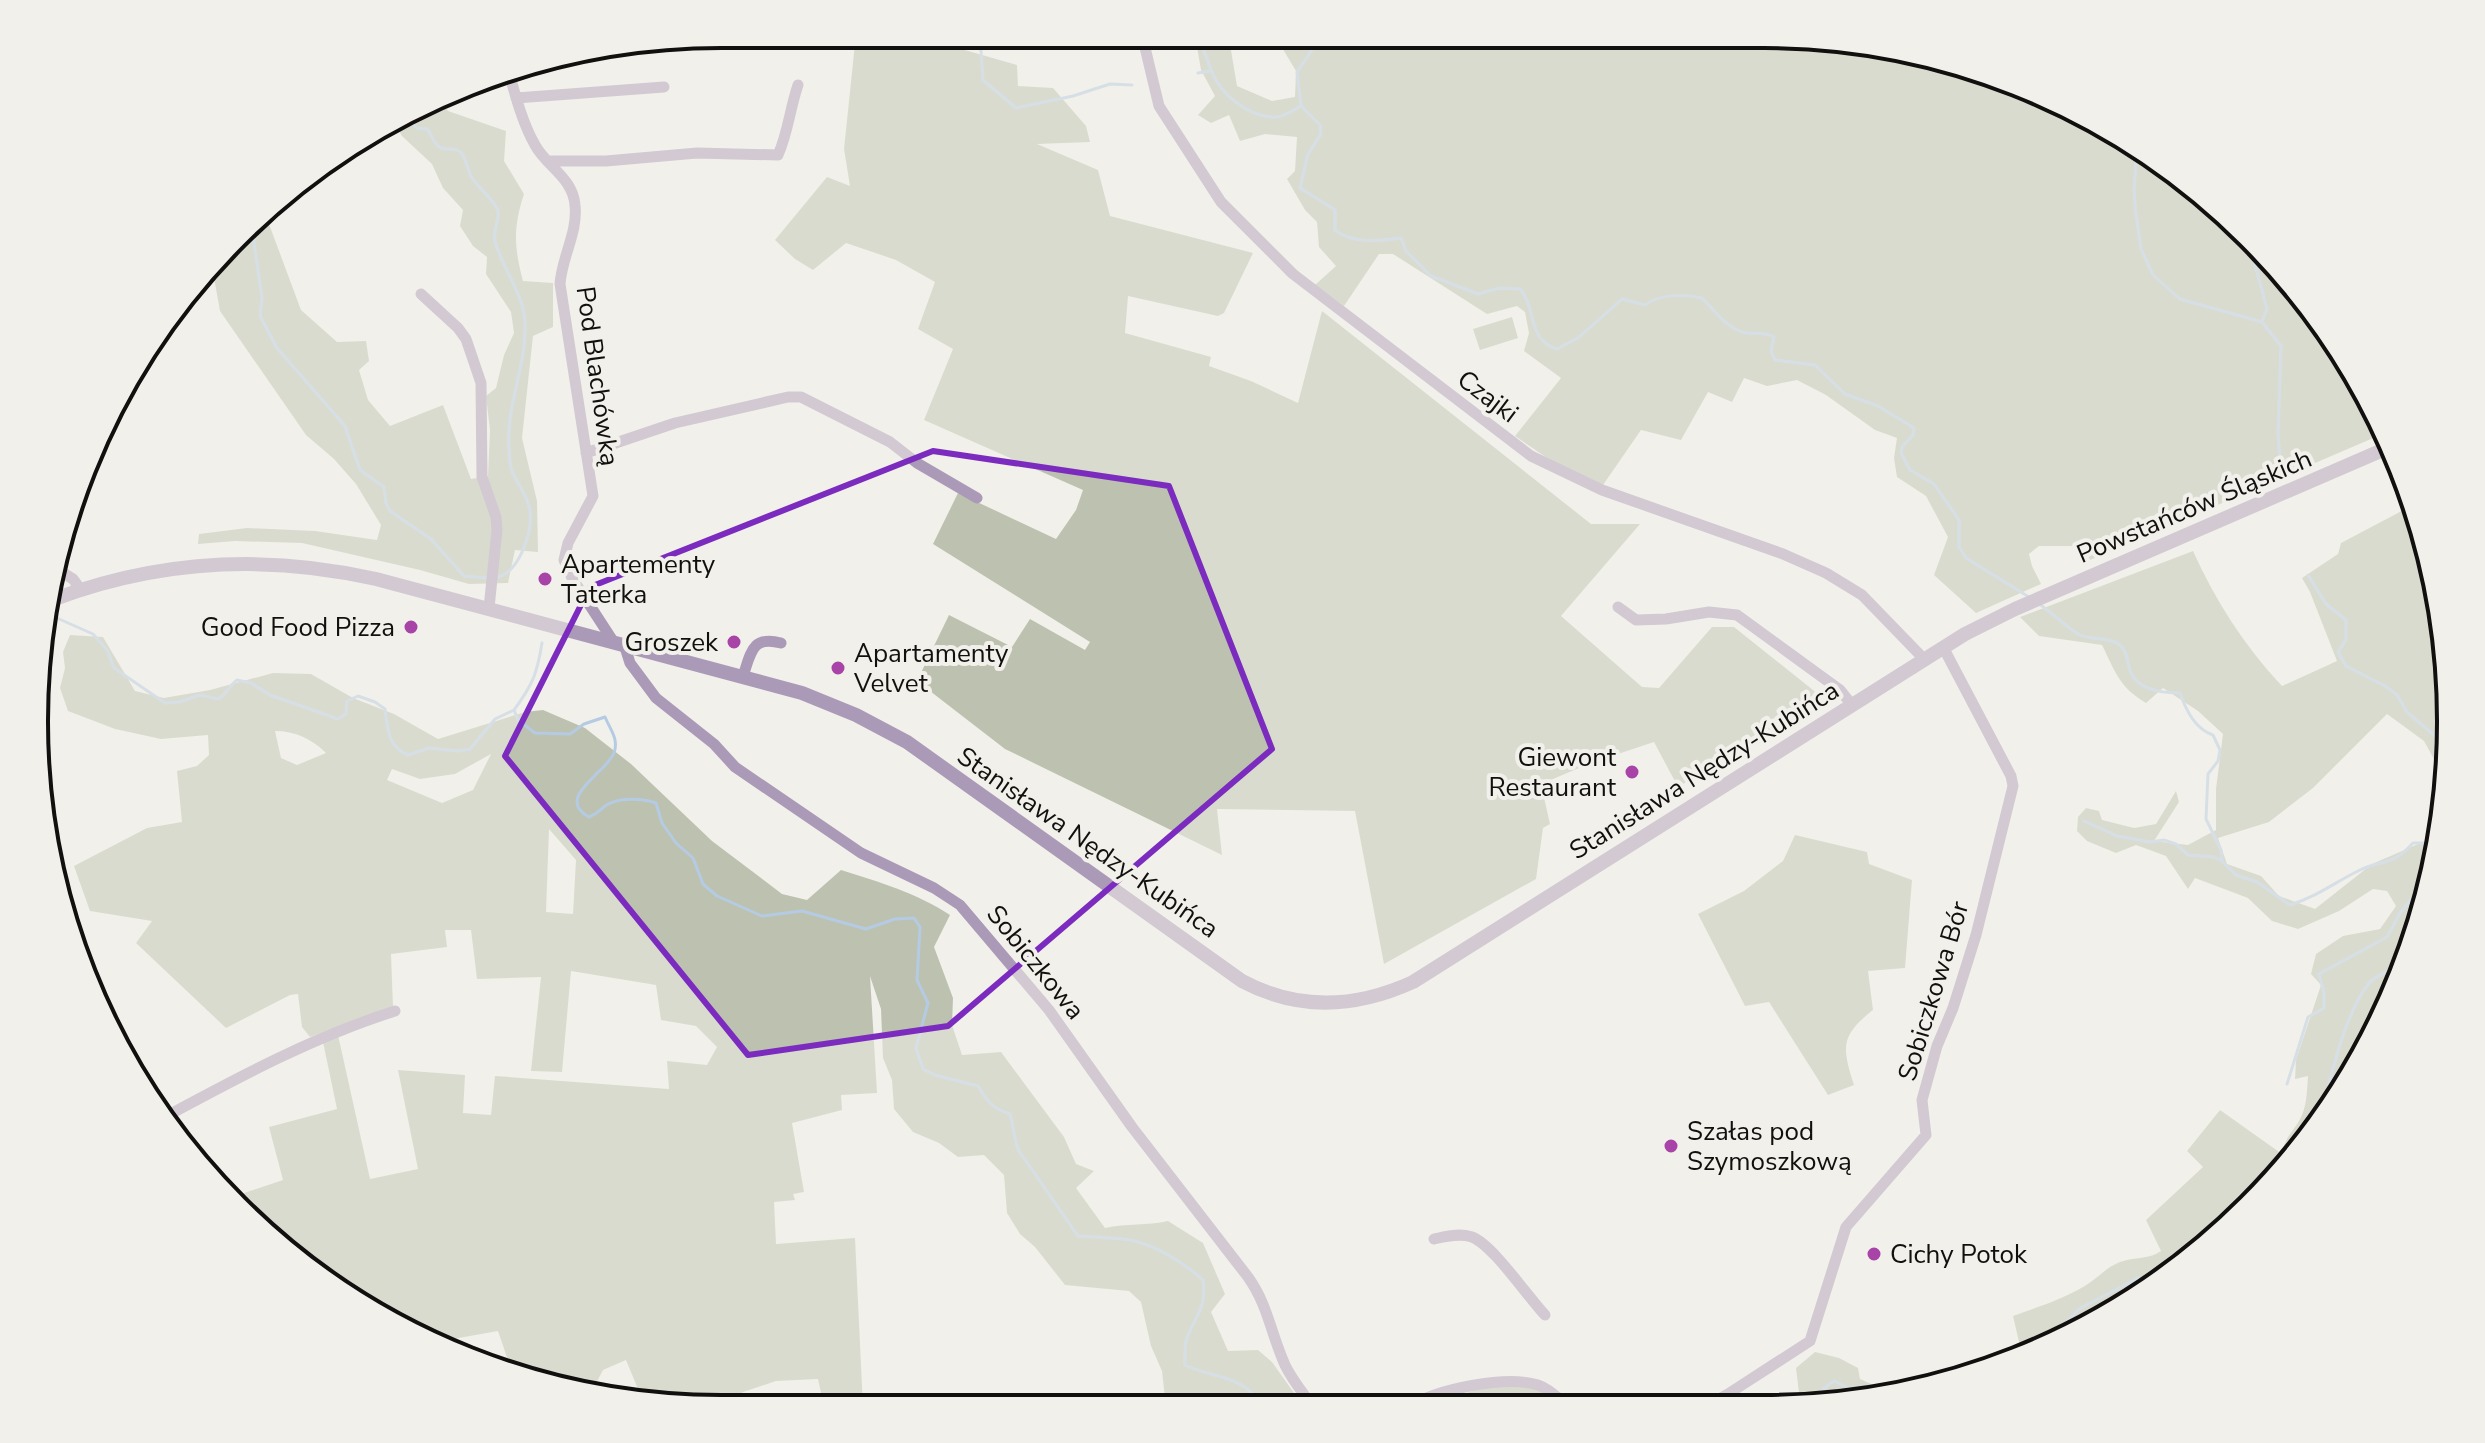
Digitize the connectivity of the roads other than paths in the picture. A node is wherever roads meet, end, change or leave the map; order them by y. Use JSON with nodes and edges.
{"nodes":[{"id":1,"x":1145,"y":48,"type":"edge"},
{"id":2,"x":512,"y":82,"type":"edge"},
{"id":3,"x":798,"y":85,"type":"dead end"},
{"id":4,"x":664,"y":87,"type":"dead end"},
{"id":5,"x":516,"y":98,"type":"junction"},
{"id":6,"x":549,"y":161,"type":"junction"},
{"id":7,"x":421,"y":294,"type":"dead end"},
{"id":8,"x":2380,"y":451,"type":"edge"},
{"id":9,"x":586,"y":453,"type":"junction"},
{"id":10,"x":977,"y":498,"type":"dead end"},
{"id":11,"x":65,"y":574,"type":"edge"},
{"id":12,"x":81,"y":590,"type":"junction"},
{"id":13,"x":60,"y":597,"type":"edge"},
{"id":14,"x":1618,"y":607,"type":"dead end"},
{"id":15,"x":489,"y":608,"type":"junction"},
{"id":16,"x":2015,"y":609,"type":"joint"},
{"id":17,"x":618,"y":642,"type":"junction"},
{"id":18,"x":781,"y":643,"type":"dead end"},
{"id":19,"x":1943,"y":647,"type":"junction"},
{"id":20,"x":1924,"y":659,"type":"junction"},
{"id":21,"x":743,"y":676,"type":"junction"},
{"id":22,"x":1852,"y":705,"type":"junction"},
{"id":23,"x":395,"y":1011,"type":"dead end"},
{"id":24,"x":174,"y":1113,"type":"edge"},
{"id":25,"x":1434,"y":1239,"type":"dead end"},
{"id":26,"x":1545,"y":1315,"type":"dead end"},
{"id":27,"x":1305,"y":1395,"type":"edge"},
{"id":28,"x":1442,"y":1395,"type":"edge"},
{"id":29,"x":1553,"y":1395,"type":"edge"},
{"id":30,"x":1726,"y":1395,"type":"edge"}],
"edges":[{"from":1,"to":20,"type":"street","name":"Czajki"},
{"from":2,"to":5,"type":"street","name":"Pod Blachówką"},
{"from":3,"to":6,"type":"street"},
{"from":4,"to":5,"type":"street"},
{"from":5,"to":6,"type":"street","name":"Pod Blachówką"},
{"from":6,"to":9,"type":"street","name":"Pod Blachówką"},
{"from":7,"to":15,"type":"street"},
{"from":8,"to":16,"type":"street","name":"Powstańców Śląskich"},
{"from":9,"to":10,"type":"street"},
{"from":9,"to":17,"type":"street","name":"Pod Blachówką"},
{"from":11,"to":12,"type":"street"},
{"from":12,"to":13,"type":"street","name":"Stanisława Nędzy-Kubińca"},
{"from":12,"to":15,"type":"street","name":"Stanisława Nędzy-Kubińca"},
{"from":14,"to":22,"type":"street"},
{"from":15,"to":17,"type":"street","name":"Stanisława Nędzy-Kubińca"},
{"from":16,"to":19,"type":"street","name":"Stanisława Nędzy-Kubińca"},
{"from":17,"to":21,"type":"street","name":"Stanisława Nędzy-Kubińca"},
{"from":17,"to":27,"type":"street","name":"Sobiczkowa"},
{"from":18,"to":21,"type":"street"},
{"from":19,"to":20,"type":"street","name":"Stanisława Nędzy-Kubińca"},
{"from":19,"to":30,"type":"street","name":"Sobiczkowa Bór"},
{"from":20,"to":22,"type":"street","name":"Stanisława Nędzy-Kubińca"},
{"from":21,"to":22,"type":"street","name":"Stanisława Nędzy-Kubińca"},
{"from":23,"to":24,"type":"street"},
{"from":25,"to":26,"type":"street"},
{"from":28,"to":29,"type":"street"}]}
